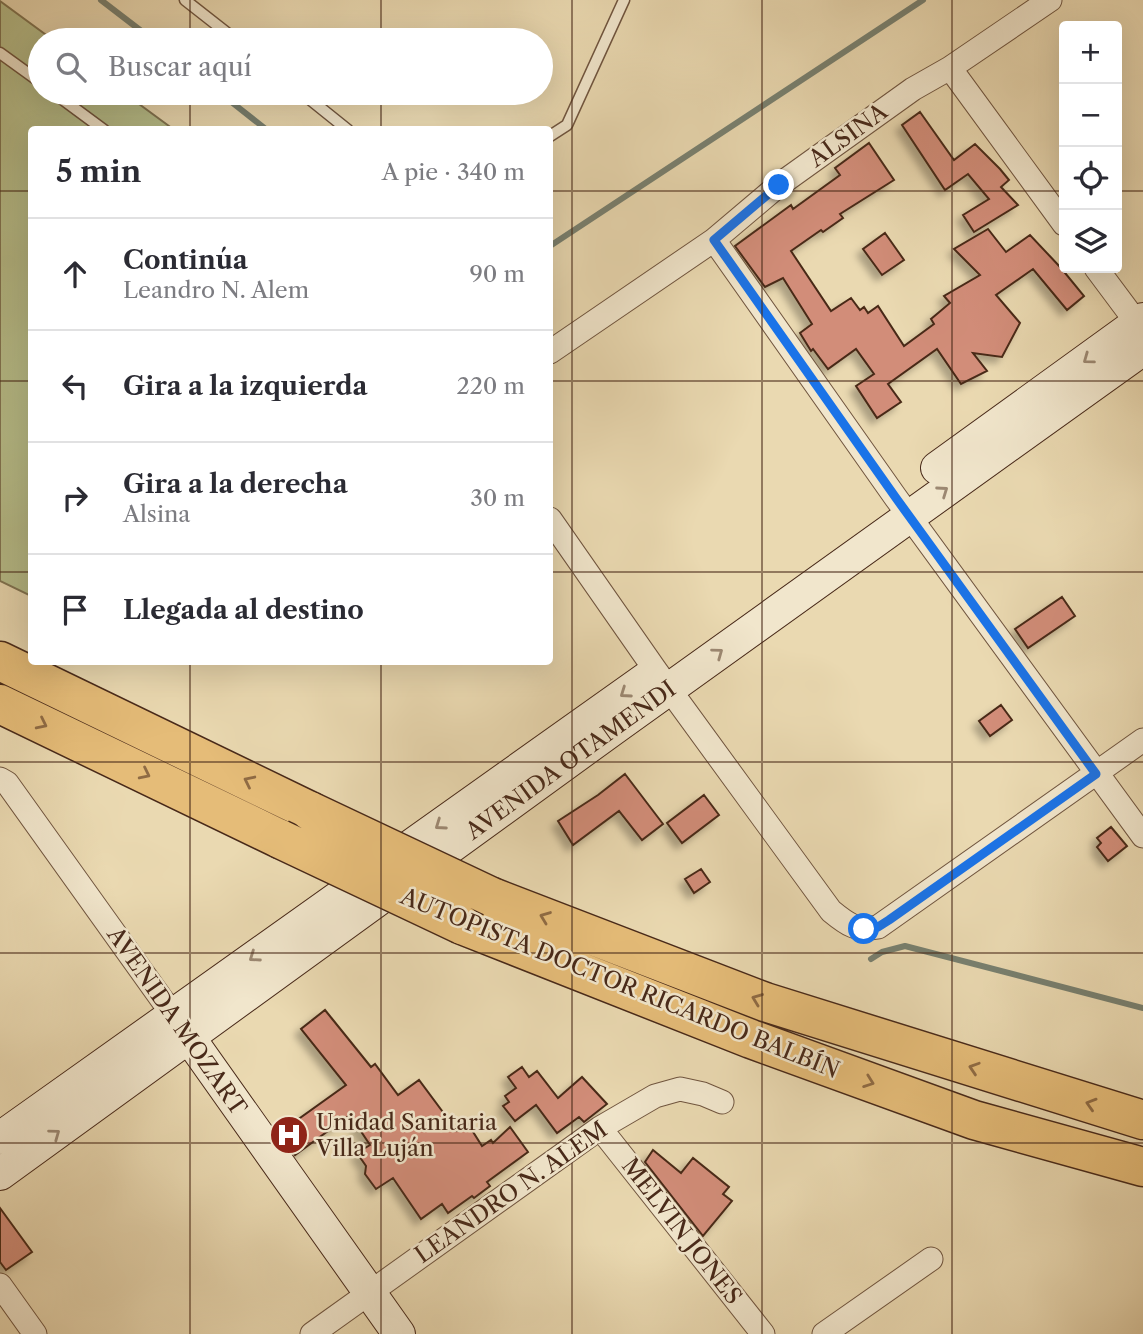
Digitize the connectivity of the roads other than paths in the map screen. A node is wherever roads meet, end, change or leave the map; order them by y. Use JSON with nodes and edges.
{"nodes":[{"id":1,"x":186,"y":0,"type":"edge"},
{"id":2,"x":624,"y":0,"type":"edge"},
{"id":3,"x":1050,"y":0,"type":"edge"},
{"id":4,"x":221,"y":28,"type":"edge"},
{"id":5,"x":0,"y":53,"type":"edge"},
{"id":6,"x":950,"y":68,"type":"junction"},
{"id":7,"x":28,"y":73,"type":"edge"},
{"id":8,"x":70,"y":105,"type":"edge"},
{"id":9,"x":317,"y":105,"type":"edge"},
{"id":10,"x":99,"y":126,"type":"edge"},
{"id":11,"x":343,"y":126,"type":"edge"},
{"id":12,"x":553,"y":134,"type":"edge"},
{"id":13,"x":1059,"y":217,"type":"edge"},
{"id":14,"x":714,"y":240,"type":"junction"},
{"id":15,"x":1100,"y":273,"type":"edge"},
{"id":16,"x":1141,"y":331,"type":"edge"},
{"id":17,"x":553,"y":350,"type":"edge"},
{"id":18,"x":902,"y":507,"type":"junction"},
{"id":19,"x":553,"y":523,"type":"edge"},
{"id":20,"x":0,"y":661,"type":"edge"},
{"id":21,"x":663,"y":679,"type":"junction"},
{"id":22,"x":0,"y":704,"type":"edge"},
{"id":23,"x":1143,"y":740,"type":"edge"},
{"id":24,"x":1096,"y":774,"type":"junction"},
{"id":25,"x":0,"y":779,"type":"edge"},
{"id":26,"x":1143,"y":836,"type":"edge"},
{"id":27,"x":181,"y":1026,"type":"junction"},
{"id":28,"x":722,"y":1102,"type":"dead end"},
{"id":29,"x":974,"y":1120,"type":"junction"},
{"id":30,"x":1143,"y":1120,"type":"edge"},
{"id":31,"x":600,"y":1128,"type":"junction"},
{"id":32,"x":0,"y":1138,"type":"edge"},
{"id":33,"x":1143,"y":1167,"type":"edge"},
{"id":34,"x":0,"y":1174,"type":"edge"},
{"id":35,"x":1143,"y":1182,"type":"edge"},
{"id":36,"x":931,"y":1259,"type":"dead end"},
{"id":37,"x":0,"y":1285,"type":"edge"},
{"id":38,"x":369,"y":1293,"type":"junction"},
{"id":39,"x":35,"y":1334,"type":"edge"},
{"id":40,"x":312,"y":1334,"type":"edge"},
{"id":41,"x":399,"y":1334,"type":"edge"},
{"id":42,"x":763,"y":1334,"type":"edge"},
{"id":43,"x":824,"y":1334,"type":"edge"}],
"edges":[{"from":1,"to":4,"type":"lane"},
{"from":2,"to":12,"type":"lane"},
{"from":3,"to":6,"type":"street","name":"ALSINA"},
{"from":5,"to":7,"type":"lane"},
{"from":6,"to":13,"type":"street"},
{"from":6,"to":14,"type":"street","name":"ALSINA"},
{"from":8,"to":10,"type":"lane"},
{"from":9,"to":11,"type":"lane"},
{"from":14,"to":17,"type":"street","name":"ALSINA"},
{"from":14,"to":18,"type":"street"},
{"from":15,"to":16,"type":"street"},
{"from":16,"to":18,"type":"main road","name":"AVENIDA OTAMENDI"},
{"from":18,"to":21,"type":"main road","name":"AVENIDA OTAMENDI"},
{"from":18,"to":24,"type":"street"},
{"from":19,"to":21,"type":"street"},
{"from":30,"to":20,"type":"highway","name":"AUTOPISTA DOCTOR RICARDO BALBÍN","one_way":true,"bridge":true},
{"from":21,"to":24,"type":"street"},
{"from":21,"to":27,"type":"main road","name":"AVENIDA OTAMENDI"},
{"from":22,"to":29,"type":"highway","name":"AUTOPISTA DOCTOR RICARDO BALBÍN","one_way":true,"bridge":true},
{"from":23,"to":24,"type":"street"},
{"from":24,"to":26,"type":"street"},
{"from":25,"to":27,"type":"street","name":"AVENIDA MOZART"},
{"from":27,"to":32,"type":"main road","name":"AVENIDA OTAMENDI"},
{"from":34,"to":27,"type":"main road","name":"AVENIDA OTAMENDI","one_way":true},
{"from":27,"to":38,"type":"main road","name":"AVENIDA MOZART"},
{"from":28,"to":31,"type":"street","name":"LEANDRO N. ALEM"},
{"from":29,"to":33,"type":"highway","name":"AUTOPISTA DOCTOR RICARDO BALBÍN"},
{"from":29,"to":35,"type":"highway"},
{"from":31,"to":38,"type":"street","name":"LEANDRO N. ALEM"},
{"from":31,"to":42,"type":"street","name":"MELVIN JONES"},
{"from":36,"to":43,"type":"street"},
{"from":37,"to":39,"type":"street"},
{"from":38,"to":40,"type":"street","name":"LEANDRO N. ALEM"},
{"from":38,"to":41,"type":"main road","name":"AVENIDA MOZART"}]}
